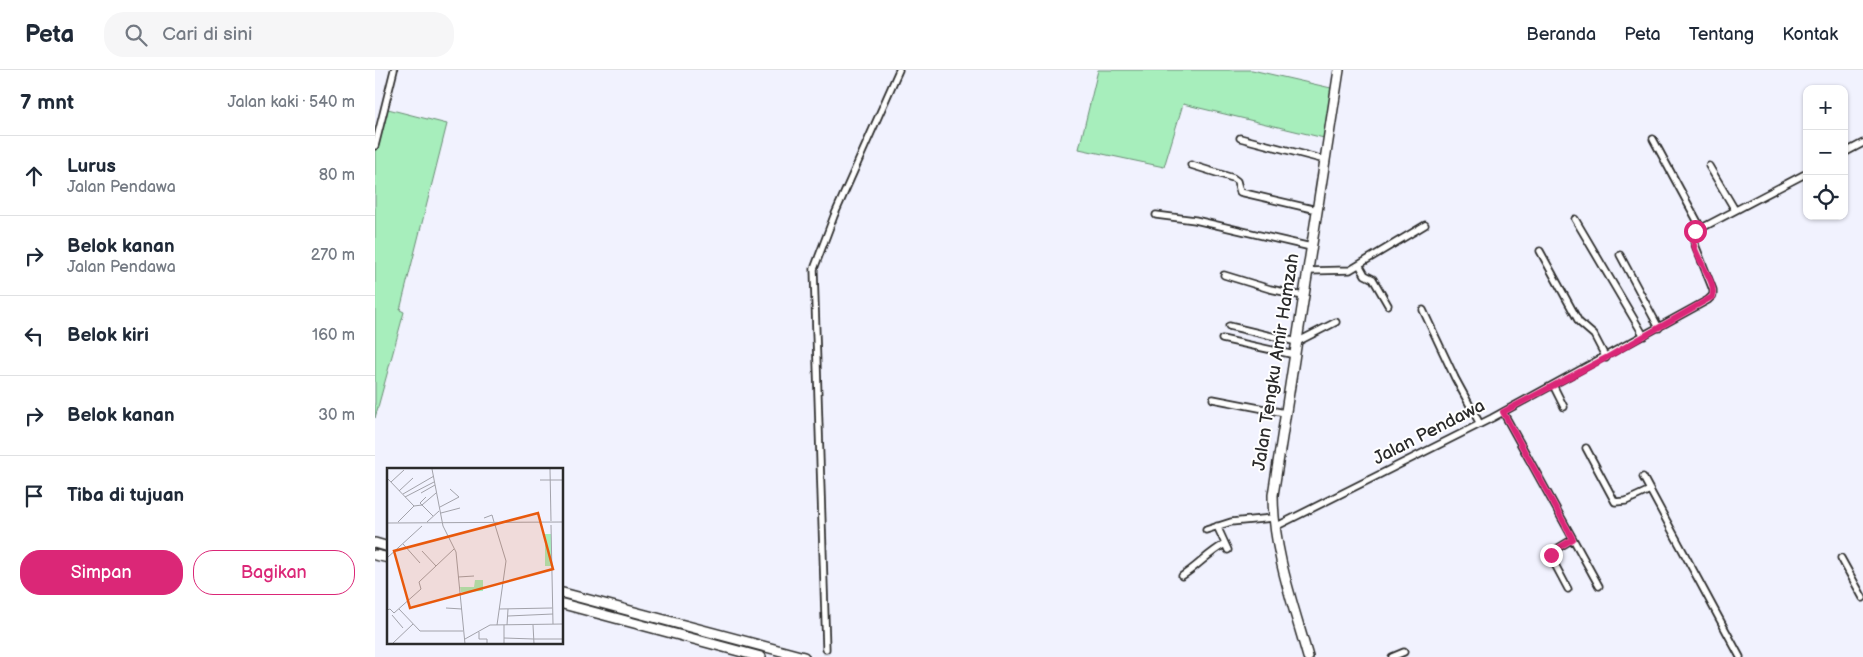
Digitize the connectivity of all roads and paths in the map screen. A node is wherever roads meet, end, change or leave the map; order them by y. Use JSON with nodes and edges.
{"nodes":[{"id":1,"x":394,"y":70,"type":"edge"},
{"id":2,"x":899,"y":70,"type":"edge"},
{"id":3,"x":1339,"y":70,"type":"edge"},
{"id":4,"x":1240,"y":138,"type":"dead end"},
{"id":5,"x":1653,"y":139,"type":"dead end"},
{"id":6,"x":1863,"y":143,"type":"edge"},
{"id":7,"x":375,"y":146,"type":"edge"},
{"id":8,"x":1848,"y":151,"type":"edge"},
{"id":9,"x":1325,"y":160,"type":"junction"},
{"id":10,"x":1191,"y":165,"type":"dead end"},
{"id":11,"x":1709,"y":166,"type":"dead end"},
{"id":12,"x":1803,"y":175,"type":"edge"},
{"id":13,"x":1317,"y":210,"type":"junction"},
{"id":14,"x":1735,"y":210,"type":"junction"},
{"id":15,"x":1156,"y":215,"type":"dead end"},
{"id":16,"x":1575,"y":219,"type":"dead end"},
{"id":17,"x":1425,"y":225,"type":"dead end"},
{"id":18,"x":1701,"y":228,"type":"junction"},
{"id":19,"x":1311,"y":247,"type":"junction"},
{"id":20,"x":1539,"y":251,"type":"dead end"},
{"id":21,"x":1620,"y":255,"type":"dead end"},
{"id":22,"x":1360,"y":266,"type":"junction"},
{"id":23,"x":1308,"y":271,"type":"junction"},
{"id":24,"x":1224,"y":274,"type":"dead end"},
{"id":25,"x":1303,"y":296,"type":"junction"},
{"id":26,"x":1388,"y":304,"type":"dead end"},
{"id":27,"x":1423,"y":310,"type":"dead end"},
{"id":28,"x":1336,"y":322,"type":"dead end"},
{"id":29,"x":1229,"y":326,"type":"dead end"},
{"id":30,"x":1659,"y":328,"type":"junction"},
{"id":31,"x":1644,"y":336,"type":"junction"},
{"id":32,"x":1222,"y":339,"type":"dead end"},
{"id":33,"x":1297,"y":342,"type":"junction"},
{"id":34,"x":1295,"y":355,"type":"junction"},
{"id":35,"x":1606,"y":358,"type":"junction"},
{"id":36,"x":1553,"y":385,"type":"junction"},
{"id":37,"x":1213,"y":399,"type":"dead end"},
{"id":38,"x":1564,"y":407,"type":"dead end"},
{"id":39,"x":1503,"y":412,"type":"junction"},
{"id":40,"x":1285,"y":413,"type":"junction"},
{"id":41,"x":1480,"y":424,"type":"junction"},
{"id":42,"x":1586,"y":448,"type":"dead end"},
{"id":43,"x":1643,"y":477,"type":"dead end"},
{"id":44,"x":1650,"y":490,"type":"junction"},
{"id":45,"x":1274,"y":523,"type":"junction"},
{"id":46,"x":1217,"y":526,"type":"junction"},
{"id":47,"x":1206,"y":530,"type":"dead end"},
{"id":48,"x":1573,"y":539,"type":"junction"},
{"id":49,"x":1841,"y":558,"type":"dead end"},
{"id":50,"x":1182,"y":576,"type":"dead end"},
{"id":51,"x":1599,"y":586,"type":"dead end"},
{"id":52,"x":1568,"y":589,"type":"dead end"},
{"id":53,"x":564,"y":593,"type":"edge"},
{"id":54,"x":1863,"y":598,"type":"edge"},
{"id":55,"x":564,"y":604,"type":"edge"},
{"id":56,"x":825,"y":649,"type":"tunnel mouth"},
{"id":57,"x":1404,"y":652,"type":"dead end"},
{"id":58,"x":761,"y":657,"type":"edge"},
{"id":59,"x":804,"y":657,"type":"edge"},
{"id":60,"x":1308,"y":657,"type":"edge"},
{"id":61,"x":1392,"y":657,"type":"edge"},
{"id":62,"x":1740,"y":657,"type":"edge"}],
"edges":[{"from":1,"to":7,"type":"street"},
{"from":2,"to":56,"type":"street"},
{"from":3,"to":9,"type":"highway","name":"Jalan Tengku Amir Hamzah"},
{"from":4,"to":9,"type":"street"},
{"from":5,"to":18,"type":"street"},
{"from":6,"to":8,"type":"street"},
{"from":9,"to":13,"type":"highway","name":"Jalan Tengku Amir Hamzah"},
{"from":10,"to":13,"type":"street"},
{"from":11,"to":14,"type":"street"},
{"from":12,"to":14,"type":"street"},
{"from":13,"to":19,"type":"highway","name":"Jalan Tengku Amir Hamzah"},
{"from":14,"to":18,"type":"street"},
{"from":15,"to":19,"type":"street"},
{"from":16,"to":31,"type":"street"},
{"from":17,"to":22,"type":"street"},
{"from":18,"to":30,"type":"street","name":"Jalan Pendawa"},
{"from":19,"to":23,"type":"highway","name":"Jalan Tengku Amir Hamzah"},
{"from":20,"to":35,"type":"street"},
{"from":21,"to":30,"type":"street"},
{"from":22,"to":23,"type":"street"},
{"from":22,"to":26,"type":"street"},
{"from":23,"to":25,"type":"highway","name":"Jalan Tengku Amir Hamzah"},
{"from":24,"to":25,"type":"street"},
{"from":25,"to":33,"type":"highway","name":"Jalan Tengku Amir Hamzah"},
{"from":27,"to":41,"type":"street"},
{"from":28,"to":33,"type":"street"},
{"from":29,"to":33,"type":"street"},
{"from":30,"to":31,"type":"street","name":"Jalan Pendawa"},
{"from":31,"to":35,"type":"street","name":"Jalan Pendawa"},
{"from":32,"to":34,"type":"street"},
{"from":33,"to":34,"type":"highway","name":"Jalan Tengku Amir Hamzah"},
{"from":34,"to":40,"type":"highway","name":"Jalan Tengku Amir Hamzah"},
{"from":35,"to":36,"type":"street","name":"Jalan Pendawa"},
{"from":36,"to":38,"type":"street"},
{"from":36,"to":39,"type":"street","name":"Jalan Pendawa"},
{"from":37,"to":40,"type":"street"},
{"from":39,"to":41,"type":"street","name":"Jalan Pendawa"},
{"from":39,"to":48,"type":"street"},
{"from":40,"to":45,"type":"highway","name":"Jalan Tengku Amir Hamzah"},
{"from":41,"to":45,"type":"street","name":"Jalan Pendawa"},
{"from":42,"to":44,"type":"street"},
{"from":43,"to":44,"type":"street"},
{"from":44,"to":62,"type":"street"},
{"from":45,"to":46,"type":"street"},
{"from":45,"to":60,"type":"highway","name":"Jalan Tengku Amir Hamzah"},
{"from":46,"to":47,"type":"street"},
{"from":46,"to":50,"type":"street"},
{"from":48,"to":51,"type":"street"},
{"from":48,"to":52,"type":"street"},
{"from":49,"to":54,"type":"street"},
{"from":53,"to":59,"type":"highway"},
{"from":55,"to":58,"type":"highway"},
{"from":57,"to":61,"type":"street"}]}
